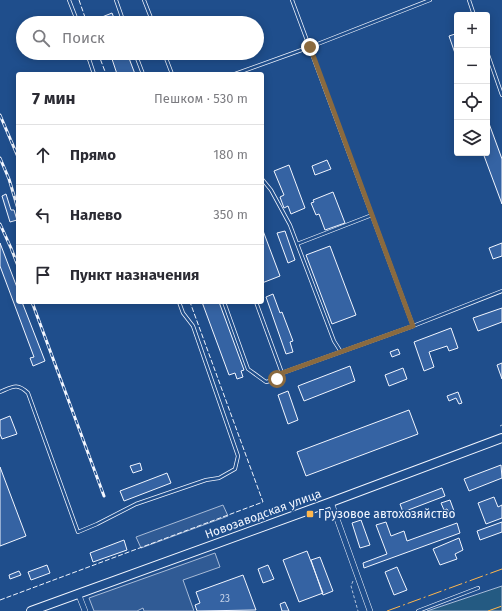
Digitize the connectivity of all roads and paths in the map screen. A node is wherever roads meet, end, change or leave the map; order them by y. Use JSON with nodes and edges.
{"nodes":[{"id":1,"x":69,"y":0,"type":"edge"},
{"id":2,"x":116,"y":0,"type":"edge"},
{"id":3,"x":144,"y":0,"type":"edge"},
{"id":4,"x":292,"y":0,"type":"edge"},
{"id":5,"x":430,"y":0,"type":"edge"},
{"id":6,"x":469,"y":0,"type":"edge"},
{"id":7,"x":473,"y":12,"type":"edge"},
{"id":8,"x":75,"y":16,"type":"edge"},
{"id":9,"x":122,"y":16,"type":"edge"},
{"id":10,"x":150,"y":16,"type":"edge"},
{"id":11,"x":310,"y":47,"type":"junction"},
{"id":12,"x":89,"y":60,"type":"edge"},
{"id":13,"x":138,"y":60,"type":"edge"},
{"id":14,"x":167,"y":60,"type":"edge"},
{"id":15,"x":490,"y":61,"type":"edge"},
{"id":16,"x":93,"y":72,"type":"edge"},
{"id":17,"x":142,"y":72,"type":"edge"},
{"id":18,"x":171,"y":72,"type":"edge"},
{"id":19,"x":241,"y":72,"type":"edge"},
{"id":20,"x":502,"y":95,"type":"edge"},
{"id":21,"x":264,"y":181,"type":"edge"},
{"id":22,"x":372,"y":215,"type":"junction"},
{"id":23,"x":297,"y":244,"type":"junction"},
{"id":24,"x":502,"y":291,"type":"edge"},
{"id":25,"x":180,"y":304,"type":"edge"},
{"id":26,"x":225,"y":304,"type":"edge"},
{"id":27,"x":257,"y":304,"type":"edge"},
{"id":28,"x":413,"y":326,"type":"junction"},
{"id":29,"x":341,"y":352,"type":"junction"},
{"id":30,"x":282,"y":373,"type":"junction"},
{"id":31,"x":0,"y":392,"type":"edge"},
{"id":32,"x":502,"y":438,"type":"edge"},
{"id":33,"x":331,"y":502,"type":"junction"},
{"id":34,"x":356,"y":574,"type":"junction"},
{"id":35,"x":478,"y":588,"type":"dead end"},
{"id":36,"x":78,"y":593,"type":"junction"},
{"id":37,"x":31,"y":611,"type":"edge"},
{"id":38,"x":85,"y":611,"type":"edge"},
{"id":39,"x":358,"y":611,"type":"edge"},
{"id":40,"x":370,"y":611,"type":"edge"},
{"id":41,"x":418,"y":611,"type":"edge"}],
"edges":[{"from":1,"to":8,"type":"lane"},
{"from":2,"to":9,"type":"lane"},
{"from":3,"to":10,"type":"lane"},
{"from":4,"to":11,"type":"lane"},
{"from":5,"to":11,"type":"lane"},
{"from":6,"to":7,"type":"lane"},
{"from":11,"to":19,"type":"lane"},
{"from":11,"to":22,"type":"lane"},
{"from":12,"to":16,"type":"lane"},
{"from":13,"to":17,"type":"lane"},
{"from":14,"to":18,"type":"lane"},
{"from":15,"to":20,"type":"lane"},
{"from":21,"to":23,"type":"lane"},
{"from":22,"to":23,"type":"lane"},
{"from":22,"to":28,"type":"lane"},
{"from":23,"to":29,"type":"lane"},
{"from":24,"to":28,"type":"lane"},
{"from":25,"to":31,"type":"lane"},
{"from":26,"to":30,"type":"lane"},
{"from":27,"to":30,"type":"lane"},
{"from":28,"to":29,"type":"lane"},
{"from":29,"to":30,"type":"lane"},
{"from":32,"to":33,"type":"main road","name":"Новозаводская улица"},
{"from":33,"to":34,"type":"street"},
{"from":33,"to":36,"type":"main road","name":"Новозаводская улица"},
{"from":34,"to":39,"type":"path"},
{"from":34,"to":40,"type":"street"},
{"from":35,"to":41,"type":"lane"},
{"from":36,"to":37,"type":"main road","name":"Новозаводская улица"},
{"from":36,"to":38,"type":"street"}]}
